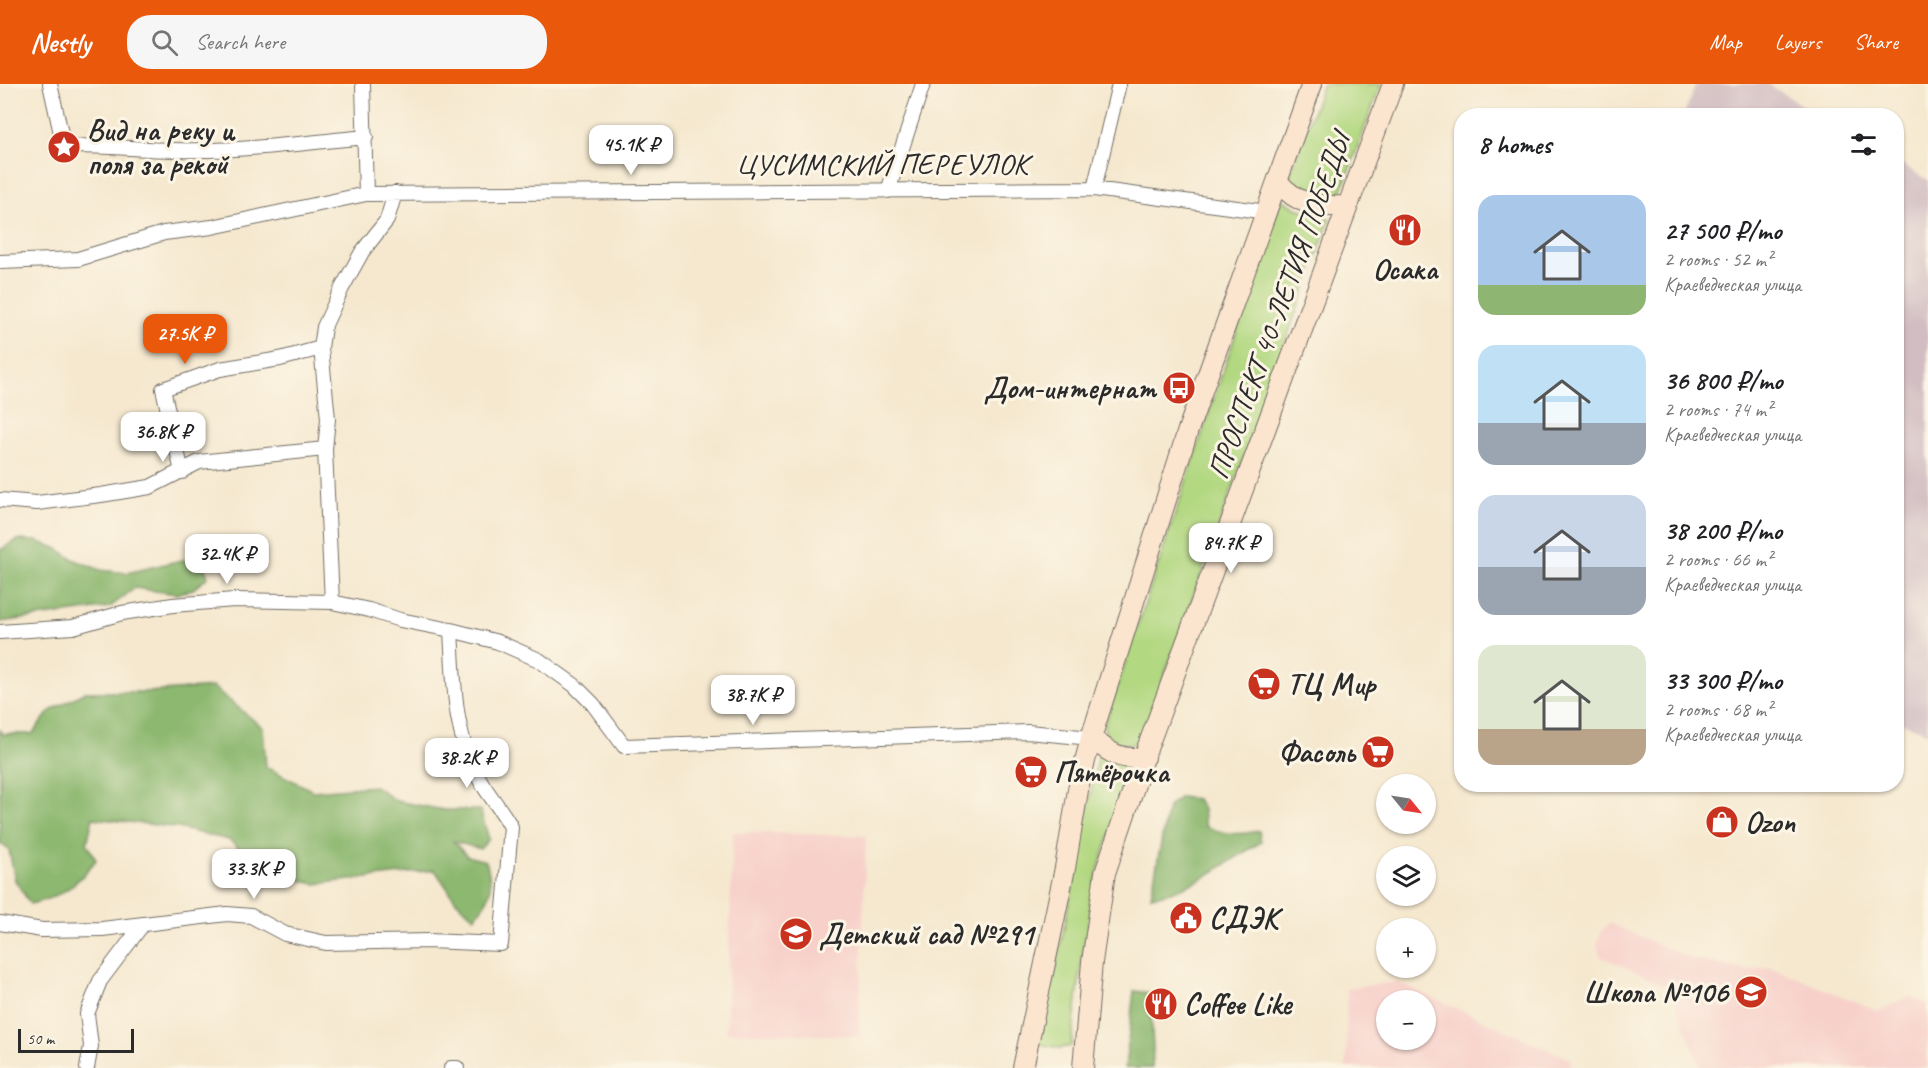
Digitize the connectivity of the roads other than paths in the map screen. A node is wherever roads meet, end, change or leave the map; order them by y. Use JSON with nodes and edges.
{"nodes":[{"id":1,"x":50,"y":84,"type":"edge"},
{"id":2,"x":363,"y":84,"type":"edge"},
{"id":3,"x":923,"y":84,"type":"edge"},
{"id":4,"x":1119,"y":84,"type":"edge"},
{"id":5,"x":1312,"y":84,"type":"edge"},
{"id":6,"x":1393,"y":84,"type":"edge"},
{"id":7,"x":366,"y":137,"type":"junction"},
{"id":8,"x":1278,"y":182,"type":"junction"},
{"id":9,"x":1094,"y":189,"type":"junction"},
{"id":10,"x":888,"y":191,"type":"junction"},
{"id":11,"x":366,"y":194,"type":"junction"},
{"id":12,"x":395,"y":194,"type":"junction"},
{"id":13,"x":1348,"y":206,"type":"junction"},
{"id":14,"x":1267,"y":212,"type":"junction"},
{"id":15,"x":0,"y":262,"type":"edge"},
{"id":16,"x":321,"y":348,"type":"junction"},
{"id":17,"x":325,"y":449,"type":"junction"},
{"id":18,"x":182,"y":472,"type":"junction"},
{"id":19,"x":0,"y":500,"type":"edge"},
{"id":20,"x":332,"y":602,"type":"junction"},
{"id":21,"x":452,"y":630,"type":"junction"},
{"id":22,"x":0,"y":632,"type":"edge"},
{"id":23,"x":1091,"y":738,"type":"junction"},
{"id":24,"x":1145,"y":757,"type":"junction"},
{"id":25,"x":0,"y":923,"type":"edge"},
{"id":26,"x":143,"y":924,"type":"junction"},
{"id":27,"x":87,"y":1068,"type":"edge"},
{"id":28,"x":451,"y":1068,"type":"edge"},
{"id":29,"x":457,"y":1068,"type":"edge"},
{"id":30,"x":1023,"y":1068,"type":"edge"},
{"id":31,"x":1083,"y":1068,"type":"edge"}],
"edges":[{"from":1,"to":7,"type":"street"},
{"from":2,"to":7,"type":"street"},
{"from":3,"to":10,"type":"street"},
{"from":4,"to":9,"type":"street"},
{"from":5,"to":8,"type":"main road","name":"ПРОСПЕКТ 40-ЛЕТИЯ ПОБЕДЫ"},
{"from":6,"to":13,"type":"main road","name":"ПРОСПЕКТ 40-ЛЕТИЯ ПОБЕДЫ"},
{"from":7,"to":11,"type":"street"},
{"from":8,"to":13,"type":"main road"},
{"from":8,"to":14,"type":"main road","name":"ПРОСПЕКТ 40-ЛЕТИЯ ПОБЕДЫ"},
{"from":9,"to":10,"type":"street","name":"ЦУСИМСКИЙ ПЕРЕУЛОК"},
{"from":9,"to":14,"type":"street","name":"ЦУСИМСКИЙ ПЕРЕУЛОК"},
{"from":10,"to":12,"type":"street","name":"ЦУСИМСКИЙ ПЕРЕУЛОК"},
{"from":11,"to":12,"type":"street","name":"ЦУСИМСКИЙ ПЕРЕУЛОК"},
{"from":11,"to":15,"type":"street","name":"ЦУСИМСКИЙ ПЕРЕУЛОК"},
{"from":12,"to":16,"type":"street"},
{"from":13,"to":24,"type":"main road","name":"ПРОСПЕКТ 40-ЛЕТИЯ ПОБЕДЫ"},
{"from":14,"to":23,"type":"main road","name":"ПРОСПЕКТ 40-ЛЕТИЯ ПОБЕДЫ"},
{"from":16,"to":17,"type":"street"},
{"from":16,"to":18,"type":"street"},
{"from":17,"to":18,"type":"street"},
{"from":17,"to":20,"type":"street"},
{"from":18,"to":19,"type":"street"},
{"from":20,"to":21,"type":"street"},
{"from":20,"to":22,"type":"street"},
{"from":21,"to":23,"type":"street"},
{"from":21,"to":26,"type":"street"},
{"from":23,"to":24,"type":"main road"},
{"from":23,"to":30,"type":"main road","name":"ПРОСПЕКТ 40-ЛЕТИЯ ПОБЕДЫ"},
{"from":24,"to":31,"type":"main road","name":"ПРОСПЕКТ 40-ЛЕТИЯ ПОБЕДЫ"},
{"from":25,"to":26,"type":"street"},
{"from":26,"to":27,"type":"street"},
{"from":28,"to":29,"type":"street"}]}
